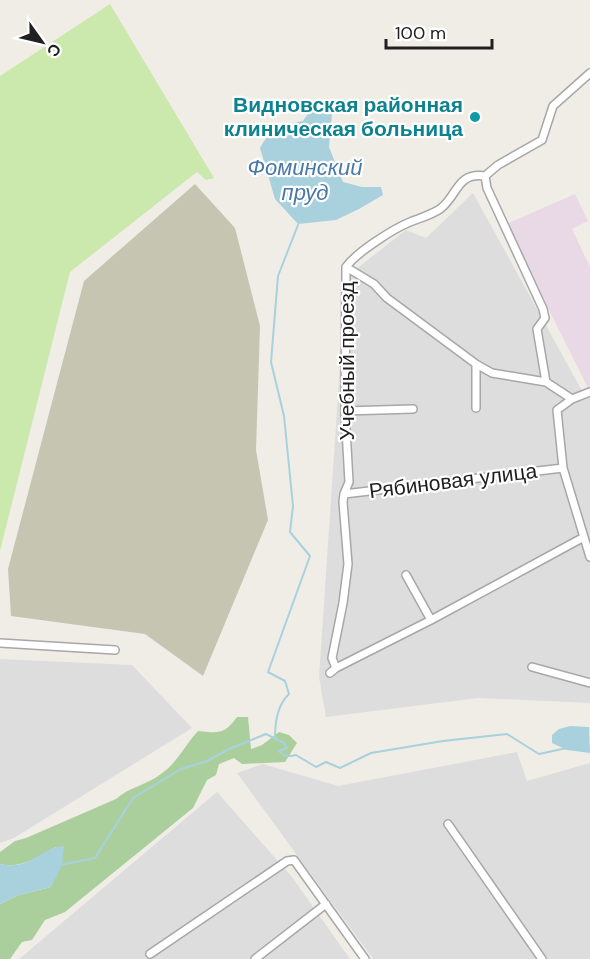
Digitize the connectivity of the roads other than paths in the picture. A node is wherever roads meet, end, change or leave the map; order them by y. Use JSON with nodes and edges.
{"nodes":[{"id":1,"x":590,"y":73,"type":"edge"},
{"id":2,"x":485,"y":176,"type":"junction"},
{"id":3,"x":346,"y":267,"type":"junction"},
{"id":4,"x":476,"y":364,"type":"junction"},
{"id":5,"x":546,"y":382,"type":"junction"},
{"id":6,"x":590,"y":392,"type":"edge"},
{"id":7,"x":572,"y":399,"type":"junction"},
{"id":8,"x":476,"y":408,"type":"dead end"},
{"id":9,"x":412,"y":409,"type":"dead end"},
{"id":10,"x":345,"y":411,"type":"junction"},
{"id":11,"x":562,"y":468,"type":"junction"},
{"id":12,"x":344,"y":494,"type":"junction"},
{"id":13,"x":584,"y":537,"type":"junction"},
{"id":14,"x":590,"y":557,"type":"edge"},
{"id":15,"x":406,"y":575,"type":"dead end"},
{"id":16,"x":431,"y":620,"type":"junction"},
{"id":17,"x":0,"y":643,"type":"edge"},
{"id":18,"x":115,"y":650,"type":"dead end"},
{"id":19,"x":532,"y":667,"type":"dead end"},
{"id":20,"x":590,"y":684,"type":"edge"},
{"id":21,"x":448,"y":824,"type":"dead end"},
{"id":22,"x":326,"y":904,"type":"junction"},
{"id":23,"x":150,"y":954,"type":"dead end"},
{"id":24,"x":255,"y":959,"type":"edge"},
{"id":25,"x":365,"y":959,"type":"edge"},
{"id":26,"x":542,"y":959,"type":"edge"}],
"edges":[{"from":1,"to":2,"type":"street","name":"Учебный проезд"},
{"from":2,"to":3,"type":"street","name":"Учебный проезд"},
{"from":2,"to":5,"type":"street"},
{"from":3,"to":4,"type":"street"},
{"from":3,"to":10,"type":"street","name":"Учебный проезд"},
{"from":4,"to":5,"type":"street"},
{"from":4,"to":8,"type":"street"},
{"from":5,"to":7,"type":"street"},
{"from":6,"to":7,"type":"street"},
{"from":7,"to":11,"type":"street"},
{"from":9,"to":10,"type":"street"},
{"from":10,"to":12,"type":"street","name":"Учебный проезд"},
{"from":11,"to":12,"type":"street","name":"Рябиновая улица"},
{"from":11,"to":13,"type":"street"},
{"from":12,"to":16,"type":"street","name":"Учебный проезд"},
{"from":13,"to":14,"type":"street"},
{"from":13,"to":16,"type":"street"},
{"from":15,"to":16,"type":"street"},
{"from":17,"to":18,"type":"street"},
{"from":19,"to":20,"type":"street"},
{"from":21,"to":26,"type":"street"},
{"from":22,"to":23,"type":"street"},
{"from":22,"to":24,"type":"street"},
{"from":22,"to":25,"type":"street"}]}
